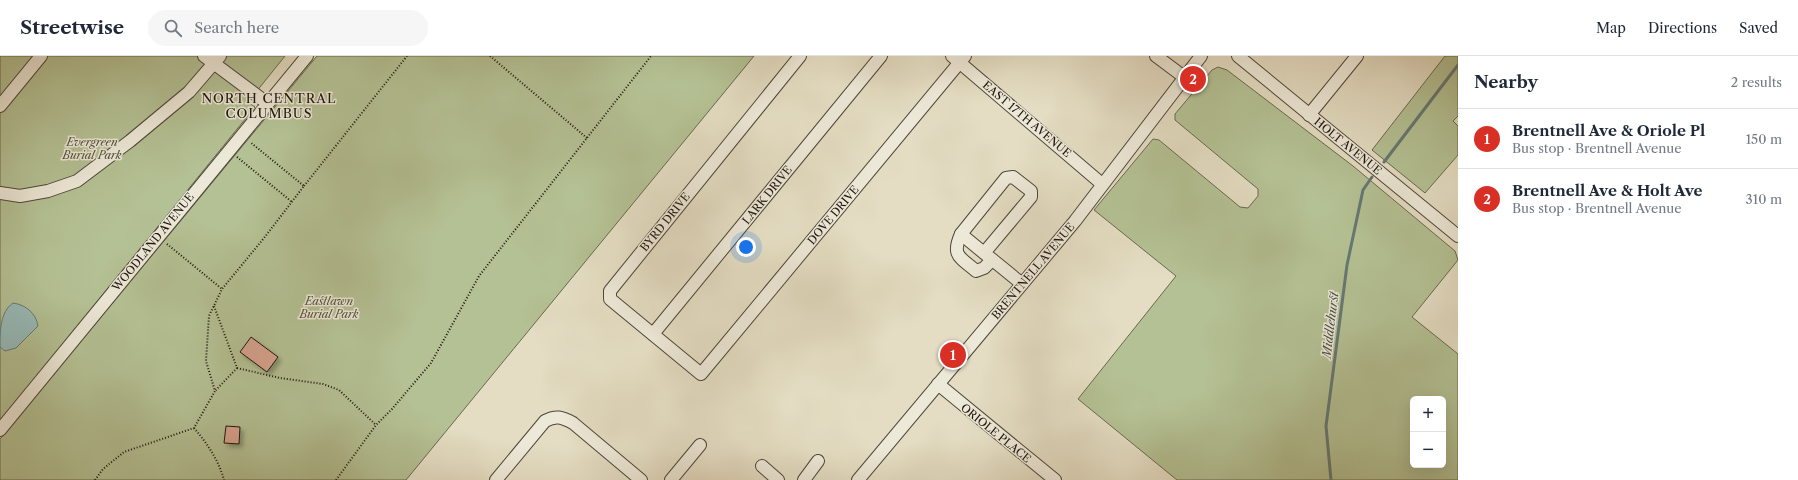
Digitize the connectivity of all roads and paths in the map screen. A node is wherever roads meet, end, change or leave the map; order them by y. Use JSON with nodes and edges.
{"nodes":[{"id":1,"x":40,"y":56,"type":"edge"},
{"id":2,"x":307,"y":56,"type":"edge"},
{"id":3,"x":407,"y":56,"type":"edge"},
{"id":4,"x":490,"y":56,"type":"edge"},
{"id":5,"x":651,"y":56,"type":"edge"},
{"id":6,"x":800,"y":56,"type":"edge"},
{"id":7,"x":881,"y":56,"type":"edge"},
{"id":8,"x":1156,"y":56,"type":"edge"},
{"id":9,"x":1201,"y":56,"type":"edge"},
{"id":10,"x":1238,"y":56,"type":"edge"},
{"id":11,"x":1357,"y":56,"type":"edge"},
{"id":12,"x":959,"y":58,"type":"edge"},
{"id":13,"x":212,"y":59,"type":"edge"},
{"id":14,"x":1184,"y":77,"type":"junction"},
{"id":15,"x":267,"y":103,"type":"junction"},
{"id":16,"x":0,"y":106,"type":"edge"},
{"id":17,"x":1309,"y":115,"type":"junction"},
{"id":18,"x":241,"y":135,"type":"junction"},
{"id":19,"x":587,"y":138,"type":"junction"},
{"id":20,"x":228,"y":150,"type":"junction"},
{"id":21,"x":1102,"y":184,"type":"junction"},
{"id":22,"x":304,"y":186,"type":"junction"},
{"id":23,"x":0,"y":193,"type":"edge"},
{"id":24,"x":292,"y":202,"type":"junction"},
{"id":25,"x":961,"y":234,"type":"junction"},
{"id":26,"x":1458,"y":236,"type":"edge"},
{"id":27,"x":158,"y":237,"type":"junction"},
{"id":28,"x":988,"y":256,"type":"junction"},
{"id":29,"x":1022,"y":284,"type":"junction"},
{"id":30,"x":222,"y":289,"type":"junction"},
{"id":31,"x":214,"y":306,"type":"junction"},
{"id":32,"x":653,"y":334,"type":"junction"},
{"id":33,"x":238,"y":368,"type":"junction"},
{"id":34,"x":701,"y":374,"type":"joint"},
{"id":35,"x":938,"y":384,"type":"junction"},
{"id":36,"x":215,"y":391,"type":"junction"},
{"id":37,"x":376,"y":425,"type":"junction"},
{"id":38,"x":194,"y":428,"type":"junction"},
{"id":39,"x":0,"y":430,"type":"edge"},
{"id":40,"x":700,"y":445,"type":"dead end"},
{"id":41,"x":818,"y":461,"type":"dead end"},
{"id":42,"x":762,"y":466,"type":"dead end"},
{"id":43,"x":95,"y":480,"type":"edge"},
{"id":44,"x":224,"y":480,"type":"edge"},
{"id":45,"x":336,"y":480,"type":"edge"},
{"id":46,"x":496,"y":480,"type":"edge"},
{"id":47,"x":641,"y":480,"type":"edge"},
{"id":48,"x":671,"y":480,"type":"edge"},
{"id":49,"x":778,"y":480,"type":"edge"},
{"id":50,"x":804,"y":480,"type":"edge"},
{"id":51,"x":858,"y":480,"type":"edge"},
{"id":52,"x":1055,"y":480,"type":"edge"}],
"edges":[{"from":1,"to":16,"type":"street"},
{"from":2,"to":15,"type":"street","name":"WOODLAND AVENUE"},
{"from":3,"to":22,"type":"path"},
{"from":4,"to":19,"type":"path"},
{"from":5,"to":19,"type":"path"},
{"from":6,"to":32,"type":"street","name":"BYRD DRIVE"},
{"from":7,"to":32,"type":"street","name":"LARK DRIVE"},
{"from":8,"to":14,"type":"street"},
{"from":9,"to":14,"type":"street","name":"BRENTNELL AVENUE"},
{"from":10,"to":17,"type":"street","name":"HOLT AVENUE"},
{"from":11,"to":17,"type":"street"},
{"from":12,"to":21,"type":"street","name":"EAST 17TH AVENUE"},
{"from":12,"to":34,"type":"street","name":"DOVE DRIVE"},
{"from":13,"to":15,"type":"street"},
{"from":13,"to":23,"type":"street"},
{"from":14,"to":21,"type":"street","name":"BRENTNELL AVENUE"},
{"from":15,"to":18,"type":"street","name":"WOODLAND AVENUE"},
{"from":17,"to":26,"type":"street","name":"HOLT AVENUE"},
{"from":18,"to":20,"type":"street","name":"WOODLAND AVENUE"},
{"from":18,"to":22,"type":"path"},
{"from":19,"to":37,"type":"path"},
{"from":20,"to":24,"type":"path"},
{"from":20,"to":27,"type":"street","name":"WOODLAND AVENUE"},
{"from":21,"to":29,"type":"street","name":"BRENTNELL AVENUE"},
{"from":22,"to":24,"type":"path"},
{"from":24,"to":30,"type":"path"},
{"from":25,"to":28,"type":"street"},
{"from":25,"to":28,"type":"street"},
{"from":25,"to":28,"type":"street"},
{"from":27,"to":30,"type":"path"},
{"from":27,"to":39,"type":"street","name":"WOODLAND AVENUE"},
{"from":28,"to":29,"type":"street"},
{"from":29,"to":35,"type":"street","name":"BRENTNELL AVENUE"},
{"from":30,"to":31,"type":"path"},
{"from":31,"to":33,"type":"path"},
{"from":31,"to":36,"type":"path"},
{"from":32,"to":34,"type":"street","name":"BYRD DRIVE"},
{"from":33,"to":36,"type":"path"},
{"from":33,"to":37,"type":"path"},
{"from":35,"to":51,"type":"street","name":"BRENTNELL AVENUE"},
{"from":35,"to":52,"type":"street","name":"ORIOLE PLACE"},
{"from":36,"to":38,"type":"path"},
{"from":37,"to":45,"type":"path"},
{"from":38,"to":43,"type":"path"},
{"from":38,"to":44,"type":"path"},
{"from":40,"to":48,"type":"street"},
{"from":41,"to":50,"type":"street"},
{"from":42,"to":49,"type":"street"},
{"from":46,"to":47,"type":"street"}]}
